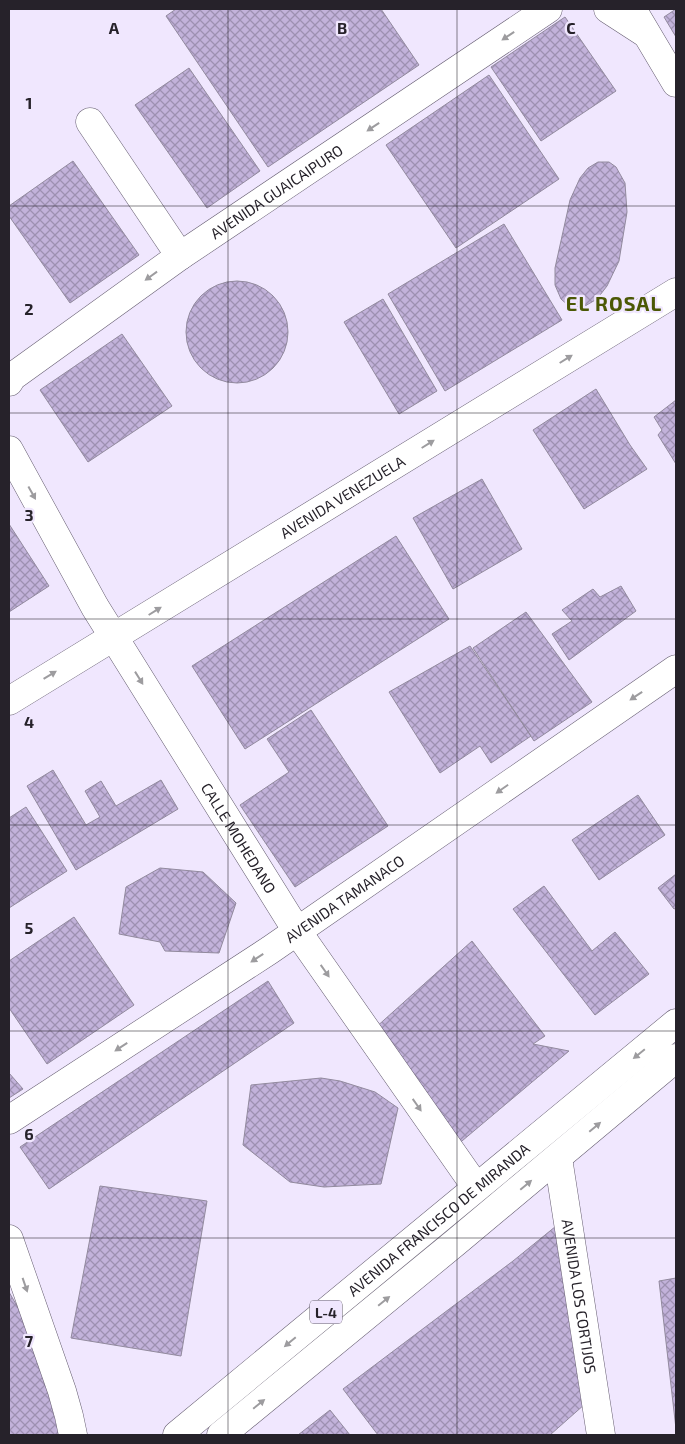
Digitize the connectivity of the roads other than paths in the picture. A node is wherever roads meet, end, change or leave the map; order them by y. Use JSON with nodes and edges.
{"nodes":[{"id":1,"x":548,"y":9,"type":"edge"},
{"id":2,"x":608,"y":9,"type":"edge"},
{"id":3,"x":632,"y":9,"type":"edge"},
{"id":4,"x":646,"y":33,"type":"junction"},
{"id":5,"x":676,"y":83,"type":"edge"},
{"id":6,"x":90,"y":122,"type":"dead end"},
{"id":7,"x":180,"y":256,"type":"junction"},
{"id":8,"x":676,"y":292,"type":"edge"},
{"id":9,"x":9,"y":382,"type":"edge"},
{"id":10,"x":9,"y":450,"type":"edge"},
{"id":11,"x":113,"y":636,"type":"junction"},
{"id":12,"x":676,"y":669,"type":"edge"},
{"id":13,"x":9,"y":701,"type":"edge"},
{"id":14,"x":298,"y":931,"type":"junction"},
{"id":15,"x":676,"y":1023,"type":"edge"},
{"id":16,"x":676,"y":1058,"type":"edge"},
{"id":17,"x":9,"y":1120,"type":"edge"},
{"id":18,"x":558,"y":1158,"type":"junction"},
{"id":19,"x":476,"y":1187,"type":"junction"},
{"id":20,"x":494,"y":1211,"type":"junction"},
{"id":21,"x":9,"y":1239,"type":"edge"},
{"id":22,"x":73,"y":1435,"type":"edge"},
{"id":23,"x":177,"y":1435,"type":"edge"},
{"id":24,"x":221,"y":1435,"type":"edge"},
{"id":25,"x":601,"y":1435,"type":"edge"}],
"edges":[{"from":1,"to":7,"type":"street","name":"AVENIDA GUAICAIPURO","one_way":true},
{"from":2,"to":4,"type":"street"},
{"from":3,"to":4,"type":"street"},
{"from":4,"to":5,"type":"street"},
{"from":6,"to":7,"type":"street"},
{"from":7,"to":9,"type":"street","name":"AVENIDA GUAICAIPURO","one_way":true},
{"from":11,"to":8,"type":"street","name":"AVENIDA VENEZUELA","one_way":true},
{"from":10,"to":11,"type":"street","name":"CALLE MOHEDANO","one_way":true},
{"from":13,"to":11,"type":"street","name":"AVENIDA VENEZUELA","one_way":true},
{"from":11,"to":14,"type":"street","name":"CALLE MOHEDANO","one_way":true},
{"from":12,"to":14,"type":"street","name":"AVENIDA TAMANACO","one_way":true},
{"from":14,"to":17,"type":"street","name":"AVENIDA TAMANACO","one_way":true},
{"from":14,"to":19,"type":"street","name":"CALLE MOHEDANO","one_way":true},
{"from":15,"to":19,"type":"street","name":"AVENIDA FRANCISCO DE MIRANDA","number":"L-4","one_way":true},
{"from":18,"to":16,"type":"street","name":"AVENIDA FRANCISCO DE MIRANDA","number":"L-4","one_way":true},
{"from":20,"to":18,"type":"street","name":"AVENIDA FRANCISCO DE MIRANDA","number":"L-4","one_way":true},
{"from":18,"to":25,"type":"street","name":"AVENIDA LOS CORTIJOS"},
{"from":19,"to":20,"type":"street","name":"CALLE MOHEDANO"},
{"from":19,"to":23,"type":"street","name":"AVENIDA FRANCISCO DE MIRANDA","number":"L-4","one_way":true},
{"from":24,"to":20,"type":"street","name":"AVENIDA FRANCISCO DE MIRANDA","number":"L-4","one_way":true},
{"from":21,"to":22,"type":"street","one_way":true}]}
